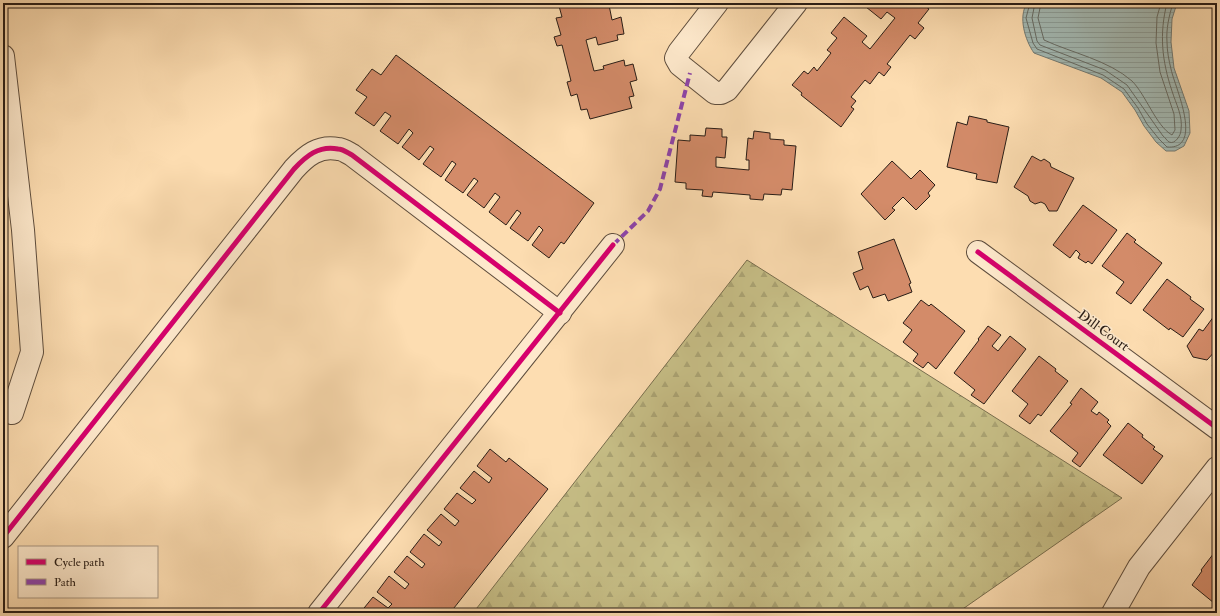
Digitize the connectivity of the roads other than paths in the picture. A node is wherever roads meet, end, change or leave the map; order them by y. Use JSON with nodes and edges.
{"nodes":[{"id":1,"x":718,"y":3,"type":"edge"},
{"id":2,"x":796,"y":3,"type":"edge"},
{"id":3,"x":3,"y":56,"type":"edge"},
{"id":4,"x":613,"y":245,"type":"dead end"},
{"id":5,"x":978,"y":252,"type":"dead end"},
{"id":6,"x":560,"y":313,"type":"junction"},
{"id":7,"x":12,"y":413,"type":"dead end"},
{"id":8,"x":1217,"y":428,"type":"edge"},
{"id":9,"x":1217,"y":468,"type":"edge"},
{"id":10,"x":3,"y":537,"type":"edge"},
{"id":11,"x":319,"y":613,"type":"edge"},
{"id":12,"x":1113,"y":613,"type":"edge"}],
"edges":[{"from":1,"to":2,"type":"street"},
{"from":3,"to":7,"type":"street"},
{"from":4,"to":6,"type":"street"},
{"from":5,"to":8,"type":"street","name":"Dill Court"},
{"from":6,"to":10,"type":"street"},
{"from":6,"to":11,"type":"street"},
{"from":9,"to":12,"type":"street"}]}
